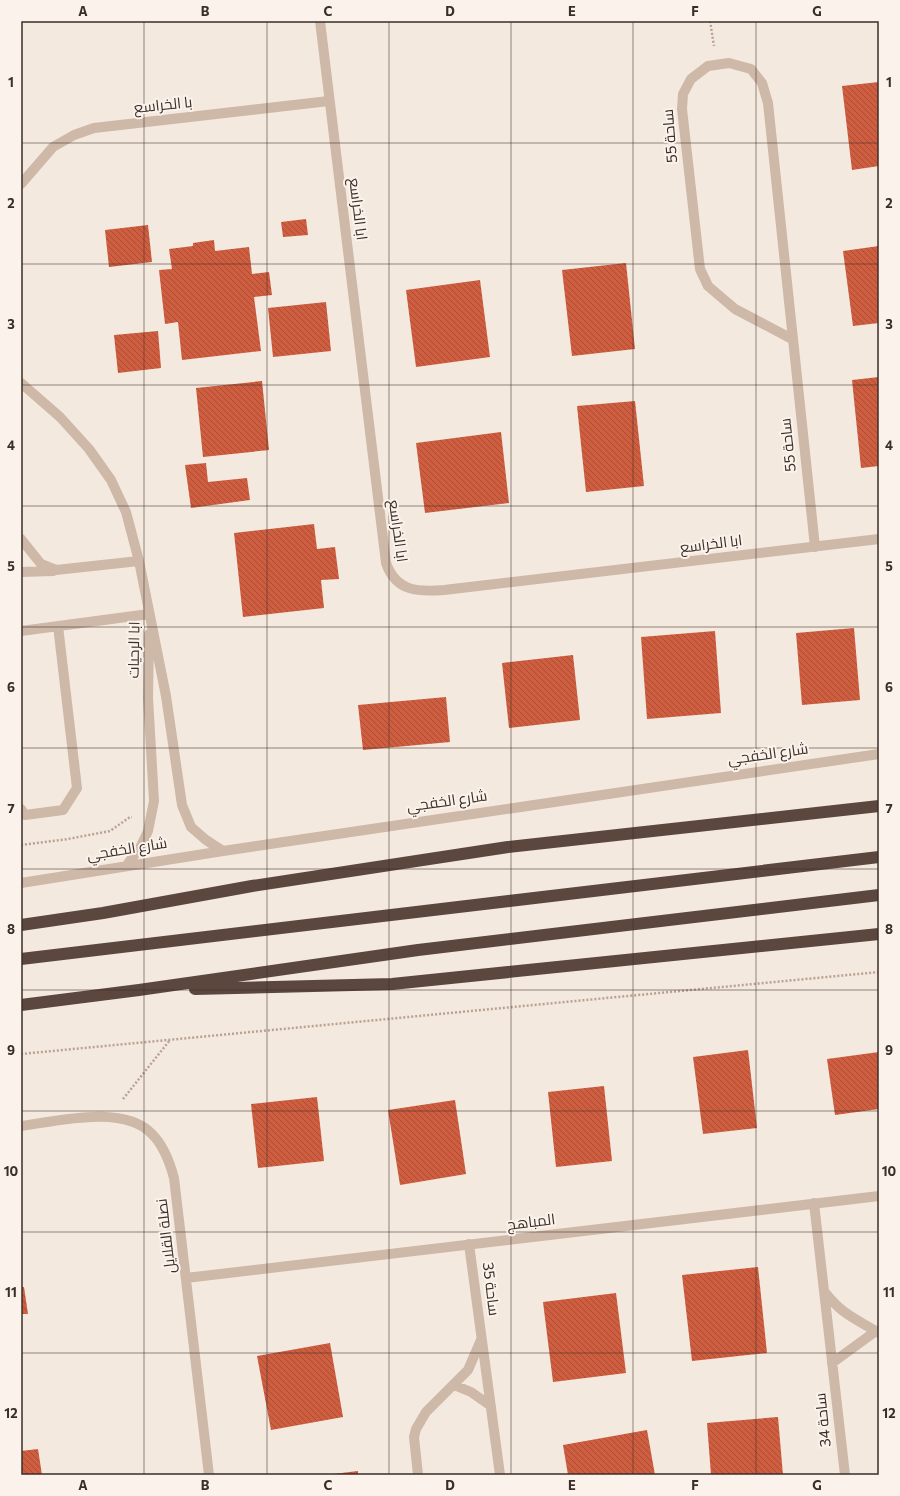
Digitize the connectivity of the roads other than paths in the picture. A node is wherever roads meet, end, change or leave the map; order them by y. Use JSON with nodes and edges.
{"nodes":[{"id":1,"x":320,"y":21,"type":"edge"},
{"id":2,"x":329,"y":101,"type":"junction"},
{"id":3,"x":21,"y":184,"type":"edge"},
{"id":4,"x":792,"y":339,"type":"junction"},
{"id":5,"x":21,"y":383,"type":"edge"},
{"id":6,"x":21,"y":539,"type":"edge"},
{"id":7,"x":879,"y":539,"type":"edge"},
{"id":8,"x":815,"y":547,"type":"junction"},
{"id":9,"x":139,"y":561,"type":"junction"},
{"id":10,"x":56,"y":570,"type":"junction"},
{"id":11,"x":21,"y":572,"type":"edge"},
{"id":12,"x":149,"y":614,"type":"junction"},
{"id":13,"x":58,"y":626,"type":"junction"},
{"id":14,"x":21,"y":631,"type":"edge"},
{"id":15,"x":879,"y":754,"type":"edge"},
{"id":16,"x":879,"y":806,"type":"edge"},
{"id":17,"x":21,"y":809,"type":"edge"},
{"id":18,"x":223,"y":851,"type":"junction"},
{"id":19,"x":879,"y":857,"type":"edge"},
{"id":20,"x":127,"y":865,"type":"junction"},
{"id":21,"x":21,"y":883,"type":"edge"},
{"id":22,"x":879,"y":895,"type":"edge"},
{"id":23,"x":21,"y":925,"type":"edge"},
{"id":24,"x":879,"y":934,"type":"edge"},
{"id":25,"x":21,"y":959,"type":"edge"},
{"id":26,"x":139,"y":990,"type":"junction"},
{"id":27,"x":21,"y":1005,"type":"edge"},
{"id":28,"x":21,"y":1126,"type":"edge"},
{"id":29,"x":879,"y":1196,"type":"edge"},
{"id":30,"x":814,"y":1203,"type":"junction"},
{"id":31,"x":470,"y":1244,"type":"junction"},
{"id":32,"x":186,"y":1278,"type":"junction"},
{"id":33,"x":823,"y":1290,"type":"junction"},
{"id":34,"x":878,"y":1332,"type":"edge"},
{"id":35,"x":482,"y":1338,"type":"junction"},
{"id":36,"x":832,"y":1362,"type":"junction"},
{"id":37,"x":454,"y":1385,"type":"junction"},
{"id":38,"x":491,"y":1406,"type":"junction"},
{"id":39,"x":209,"y":1475,"type":"edge"},
{"id":40,"x":418,"y":1475,"type":"edge"},
{"id":41,"x":500,"y":1475,"type":"edge"},
{"id":42,"x":845,"y":1475,"type":"edge"}],
"edges":[{"from":1,"to":2,"type":"street","name":"ابا الخراسع"},
{"from":2,"to":3,"type":"street","name":"با الخراسع"},
{"from":2,"to":8,"type":"street","name":"ابا الخراسع"},
{"from":4,"to":4,"type":"street","name":"ساحة 55"},
{"from":4,"to":8,"type":"street","name":"ساحة 55"},
{"from":5,"to":9,"type":"street"},
{"from":6,"to":10,"type":"street"},
{"from":7,"to":8,"type":"street","name":"ابا الخراسع"},
{"from":9,"to":10,"type":"street"},
{"from":9,"to":12,"type":"street"},
{"from":10,"to":11,"type":"street"},
{"from":12,"to":13,"type":"street"},
{"from":12,"to":18,"type":"street","name":"ابا الرحيات"},
{"from":12,"to":20,"type":"street","name":"ابا الرحيات"},
{"from":13,"to":14,"type":"street"},
{"from":13,"to":17,"type":"street"},
{"from":15,"to":18,"type":"street","name":"شارع الخفجي"},
{"from":16,"to":23,"type":"highway"},
{"from":18,"to":20,"type":"street","name":"شارع الخفجي"},
{"from":19,"to":25,"type":"highway"},
{"from":20,"to":21,"type":"street","name":"شارع الخفجي"},
{"from":22,"to":26,"type":"highway"},
{"from":24,"to":26,"type":"highway"},
{"from":26,"to":27,"type":"highway"},
{"from":28,"to":32,"type":"street","name":"نصلة القلايل"},
{"from":29,"to":30,"type":"street","name":"المباهج"},
{"from":30,"to":31,"type":"street","name":"المباهج"},
{"from":30,"to":33,"type":"street","name":"ساحة 34"},
{"from":31,"to":32,"type":"street","name":"المباهج"},
{"from":31,"to":35,"type":"street","name":"ساحة 35"},
{"from":32,"to":39,"type":"street","name":"نصلة القلايل"},
{"from":33,"to":34,"type":"street"},
{"from":33,"to":36,"type":"street","name":"ساحة 34"},
{"from":34,"to":36,"type":"street"},
{"from":35,"to":37,"type":"street","name":"ساحة 35"},
{"from":35,"to":38,"type":"street","name":"ساحة 35"},
{"from":36,"to":42,"type":"street","name":"ساحة 34"},
{"from":37,"to":38,"type":"street"},
{"from":37,"to":40,"type":"street","name":"ساحة 35"},
{"from":38,"to":41,"type":"street","name":"ساحة 35"}]}
